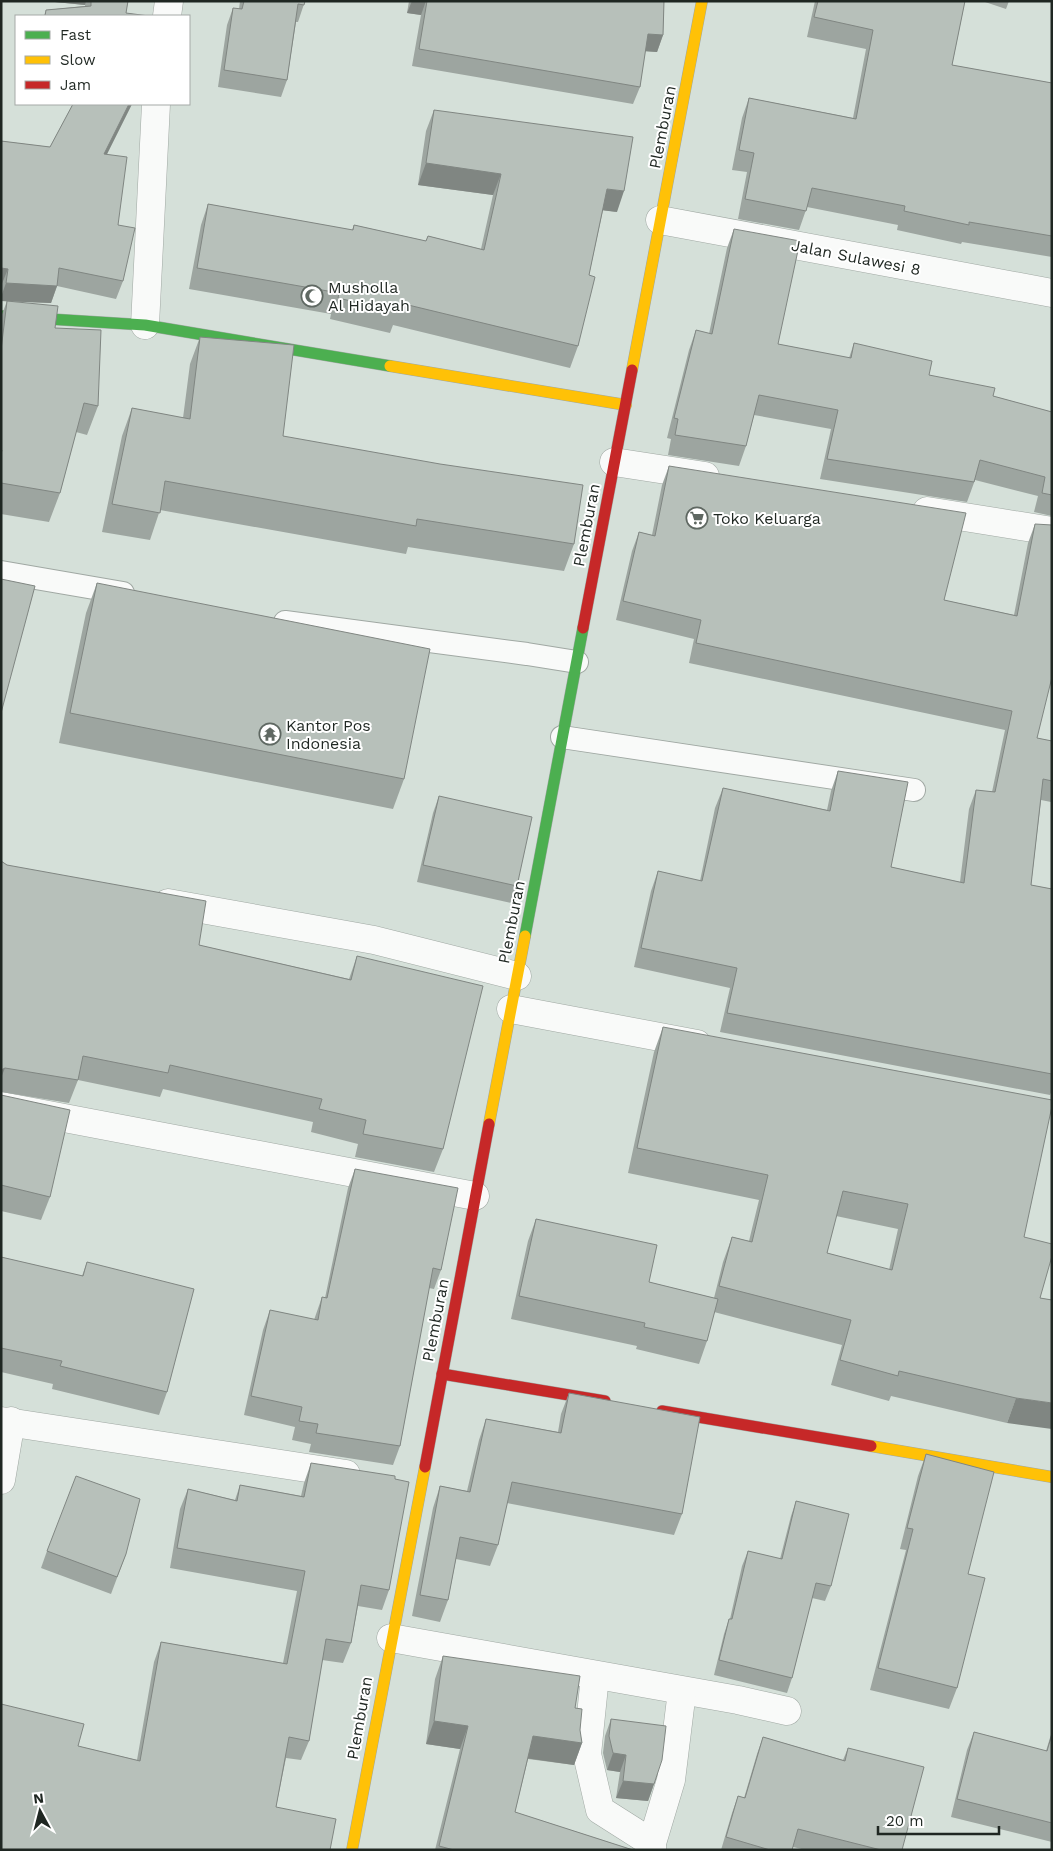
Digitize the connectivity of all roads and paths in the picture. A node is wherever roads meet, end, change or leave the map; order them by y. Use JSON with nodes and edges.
{"nodes":[{"id":1,"x":169,"y":1,"type":"edge"},
{"id":2,"x":702,"y":1,"type":"edge"},
{"id":3,"x":167,"y":15,"type":"edge"},
{"id":4,"x":156,"y":105,"type":"edge"},
{"id":5,"x":660,"y":220,"type":"junction"},
{"id":6,"x":1052,"y":293,"type":"edge"},
{"id":7,"x":1,"y":316,"type":"edge"},
{"id":8,"x":145,"y":325,"type":"junction"},
{"id":9,"x":626,"y":405,"type":"junction"},
{"id":10,"x":614,"y":462,"type":"junction"},
{"id":11,"x":727,"y":480,"type":"edge"},
{"id":12,"x":904,"y":508,"type":"edge"},
{"id":13,"x":1052,"y":531,"type":"edge"},
{"id":14,"x":1,"y":572,"type":"edge"},
{"id":15,"x":147,"y":598,"type":"edge"},
{"id":16,"x":264,"y":618,"type":"edge"},
{"id":17,"x":577,"y":662,"type":"junction"},
{"id":18,"x":562,"y":737,"type":"junction"},
{"id":19,"x":914,"y":790,"type":"dead end"},
{"id":20,"x":139,"y":898,"type":"edge"},
{"id":21,"x":517,"y":976,"type":"junction"},
{"id":22,"x":511,"y":1009,"type":"junction"},
{"id":23,"x":719,"y":1048,"type":"edge"},
{"id":24,"x":1,"y":1106,"type":"edge"},
{"id":25,"x":475,"y":1196,"type":"junction"},
{"id":26,"x":442,"y":1374,"type":"junction"},
{"id":27,"x":619,"y":1404,"type":"edge"},
{"id":28,"x":648,"y":1409,"type":"edge"},
{"id":29,"x":6,"y":1421,"type":"edge"},
{"id":30,"x":1052,"y":1477,"type":"edge"},
{"id":31,"x":372,"y":1478,"type":"edge"},
{"id":32,"x":1,"y":1480,"type":"edge"},
{"id":33,"x":391,"y":1638,"type":"junction"},
{"id":34,"x":595,"y":1676,"type":"junction"},
{"id":35,"x":682,"y":1691,"type":"junction"},
{"id":36,"x":787,"y":1711,"type":"dead end"},
{"id":37,"x":652,"y":1846,"type":"edge"},
{"id":38,"x":352,"y":1850,"type":"edge"}],
"edges":[{"from":1,"to":3,"type":"street"},
{"from":2,"to":5,"type":"street","name":"Plemburan"},
{"from":4,"to":8,"type":"street"},
{"from":5,"to":6,"type":"street","name":"Jalan Sulawesi 8"},
{"from":5,"to":9,"type":"street","name":"Plemburan"},
{"from":7,"to":8,"type":"street"},
{"from":8,"to":9,"type":"street"},
{"from":9,"to":10,"type":"street","name":"Plemburan"},
{"from":10,"to":11,"type":"street"},
{"from":10,"to":17,"type":"street","name":"Plemburan"},
{"from":12,"to":13,"type":"street"},
{"from":14,"to":15,"type":"lane"},
{"from":16,"to":17,"type":"lane"},
{"from":17,"to":18,"type":"street","name":"Plemburan"},
{"from":18,"to":19,"type":"lane"},
{"from":18,"to":21,"type":"street","name":"Plemburan"},
{"from":20,"to":21,"type":"street"},
{"from":21,"to":22,"type":"street","name":"Plemburan"},
{"from":22,"to":23,"type":"street"},
{"from":22,"to":25,"type":"street","name":"Plemburan"},
{"from":24,"to":25,"type":"street"},
{"from":25,"to":26,"type":"street","name":"Plemburan"},
{"from":26,"to":27,"type":"street"},
{"from":26,"to":33,"type":"street","name":"Plemburan"},
{"from":28,"to":30,"type":"street"},
{"from":29,"to":31,"type":"street"},
{"from":29,"to":32,"type":"street"},
{"from":33,"to":34,"type":"street"},
{"from":33,"to":38,"type":"street","name":"Plemburan"},
{"from":34,"to":35,"type":"street"},
{"from":34,"to":37,"type":"street"},
{"from":35,"to":36,"type":"street"},
{"from":35,"to":37,"type":"street"}]}
